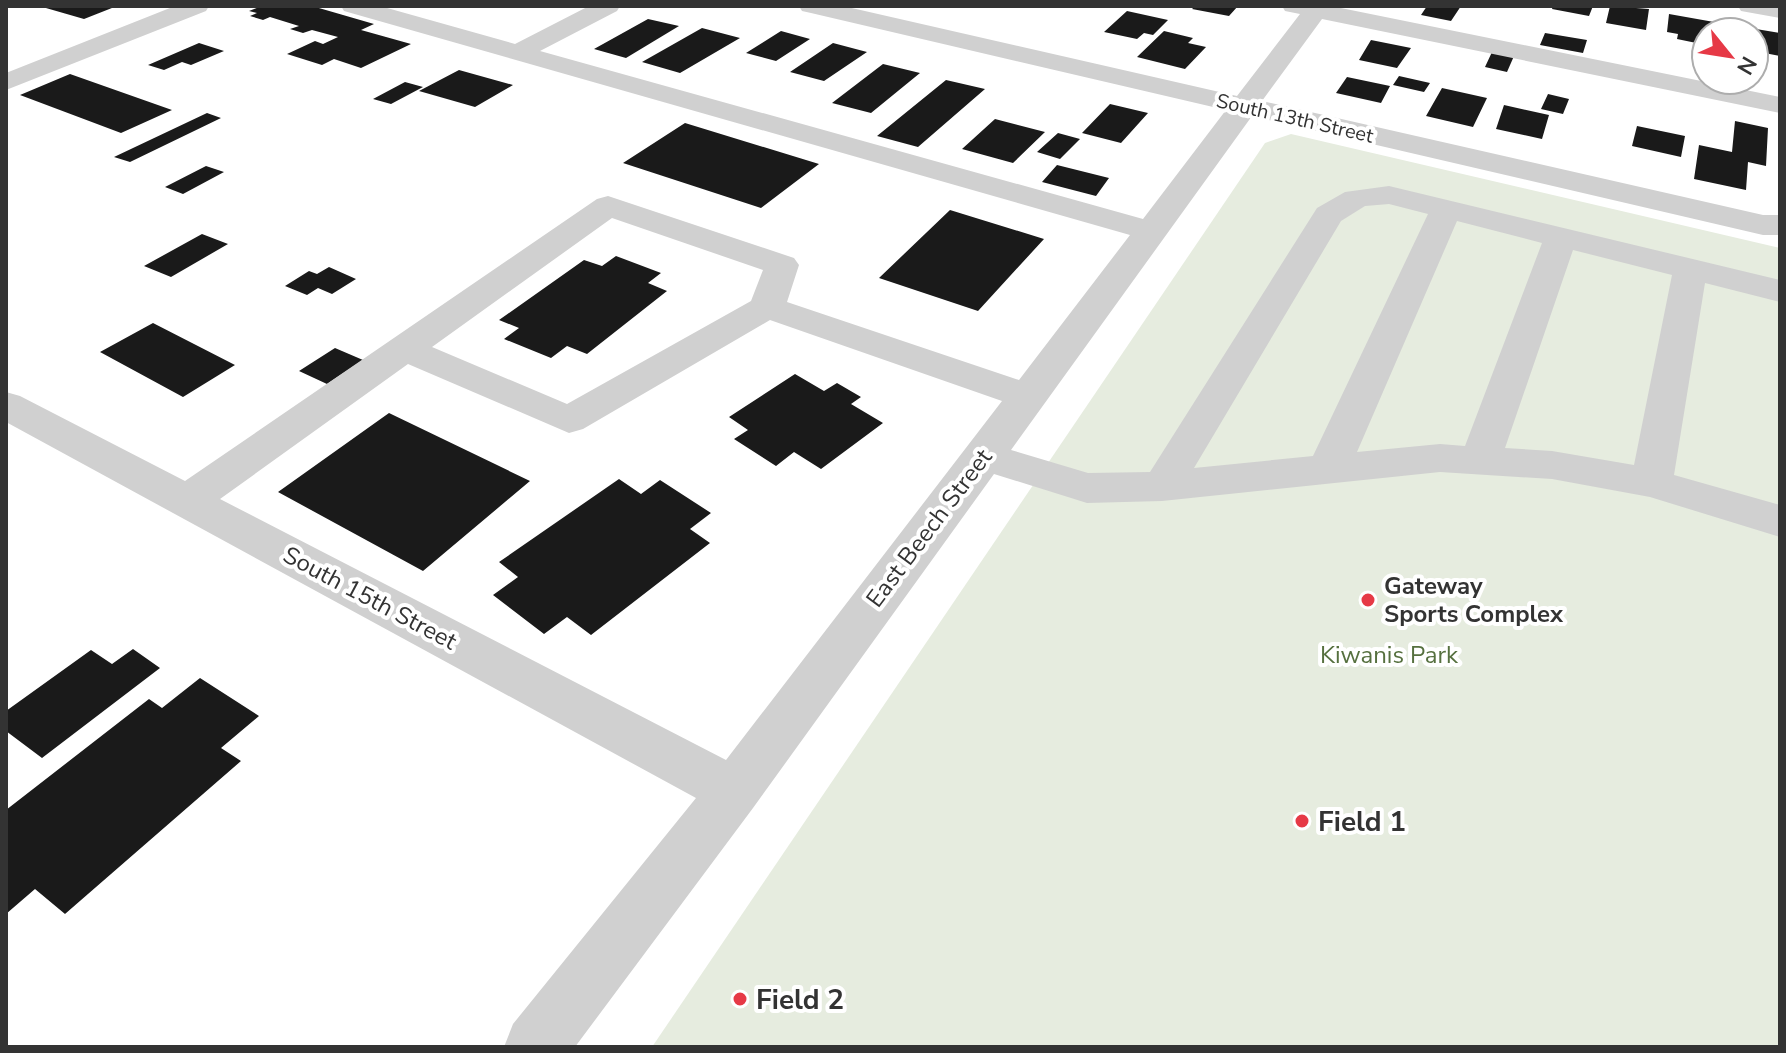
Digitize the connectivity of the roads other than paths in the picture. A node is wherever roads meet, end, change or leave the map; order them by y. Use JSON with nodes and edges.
{"nodes":[{"id":1,"x":197,"y":6,"type":"edge"},
{"id":2,"x":353,"y":6,"type":"edge"},
{"id":3,"x":608,"y":6,"type":"edge"},
{"id":4,"x":811,"y":6,"type":"edge"},
{"id":5,"x":1750,"y":6,"type":"edge"},
{"id":6,"x":1309,"y":7,"type":"edge"},
{"id":7,"x":1780,"y":11,"type":"edge"},
{"id":8,"x":518,"y":52,"type":"junction"},
{"id":9,"x":6,"y":82,"type":"edge"},
{"id":10,"x":1780,"y":105,"type":"edge"},
{"id":11,"x":1244,"y":106,"type":"junction"},
{"id":12,"x":1446,"y":209,"type":"junction"},
{"id":13,"x":1780,"y":225,"type":"edge"},
{"id":14,"x":1151,"y":231,"type":"junction"},
{"id":15,"x":1561,"y":237,"type":"junction"},
{"id":16,"x":1690,"y":269,"type":"junction"},
{"id":17,"x":1780,"y":291,"type":"edge"},
{"id":18,"x":767,"y":307,"type":"junction"},
{"id":19,"x":405,"y":349,"type":"junction"},
{"id":20,"x":1028,"y":396,"type":"junction"},
{"id":21,"x":6,"y":405,"type":"edge"},
{"id":22,"x":983,"y":456,"type":"junction"},
{"id":23,"x":1480,"y":461,"type":"junction"},
{"id":24,"x":1328,"y":470,"type":"junction"},
{"id":25,"x":1652,"y":483,"type":"junction"},
{"id":26,"x":1162,"y":486,"type":"junction"},
{"id":27,"x":187,"y":501,"type":"junction"},
{"id":28,"x":1780,"y":521,"type":"edge"},
{"id":29,"x":734,"y":791,"type":"junction"},
{"id":30,"x":536,"y":1047,"type":"edge"}],
"edges":[{"from":1,"to":9,"type":"street"},
{"from":2,"to":8,"type":"street"},
{"from":3,"to":8,"type":"street"},
{"from":4,"to":11,"type":"street","name":"South 13th Street"},
{"from":5,"to":7,"type":"street"},
{"from":6,"to":10,"type":"street"},
{"from":6,"to":11,"type":"street","name":"East Beech Street"},
{"from":8,"to":14,"type":"street"},
{"from":11,"to":13,"type":"street","name":"South 13th Street"},
{"from":11,"to":14,"type":"street","name":"East Beech Street"},
{"from":12,"to":15,"type":"street"},
{"from":12,"to":24,"type":"street"},
{"from":12,"to":26,"type":"street"},
{"from":14,"to":20,"type":"street","name":"East Beech Street"},
{"from":15,"to":16,"type":"street"},
{"from":15,"to":23,"type":"street"},
{"from":16,"to":17,"type":"street"},
{"from":16,"to":25,"type":"street"},
{"from":18,"to":19,"type":"street"},
{"from":18,"to":19,"type":"street"},
{"from":18,"to":20,"type":"street"},
{"from":19,"to":27,"type":"street"},
{"from":20,"to":22,"type":"street","name":"East Beech Street"},
{"from":21,"to":27,"type":"street","name":"South 15th Street"},
{"from":22,"to":26,"type":"street"},
{"from":22,"to":29,"type":"street","name":"East Beech Street"},
{"from":23,"to":24,"type":"street"},
{"from":23,"to":25,"type":"street"},
{"from":24,"to":26,"type":"street"},
{"from":25,"to":28,"type":"street"},
{"from":27,"to":29,"type":"street","name":"South 15th Street"},
{"from":29,"to":30,"type":"street","name":"East Beech Street"}]}
